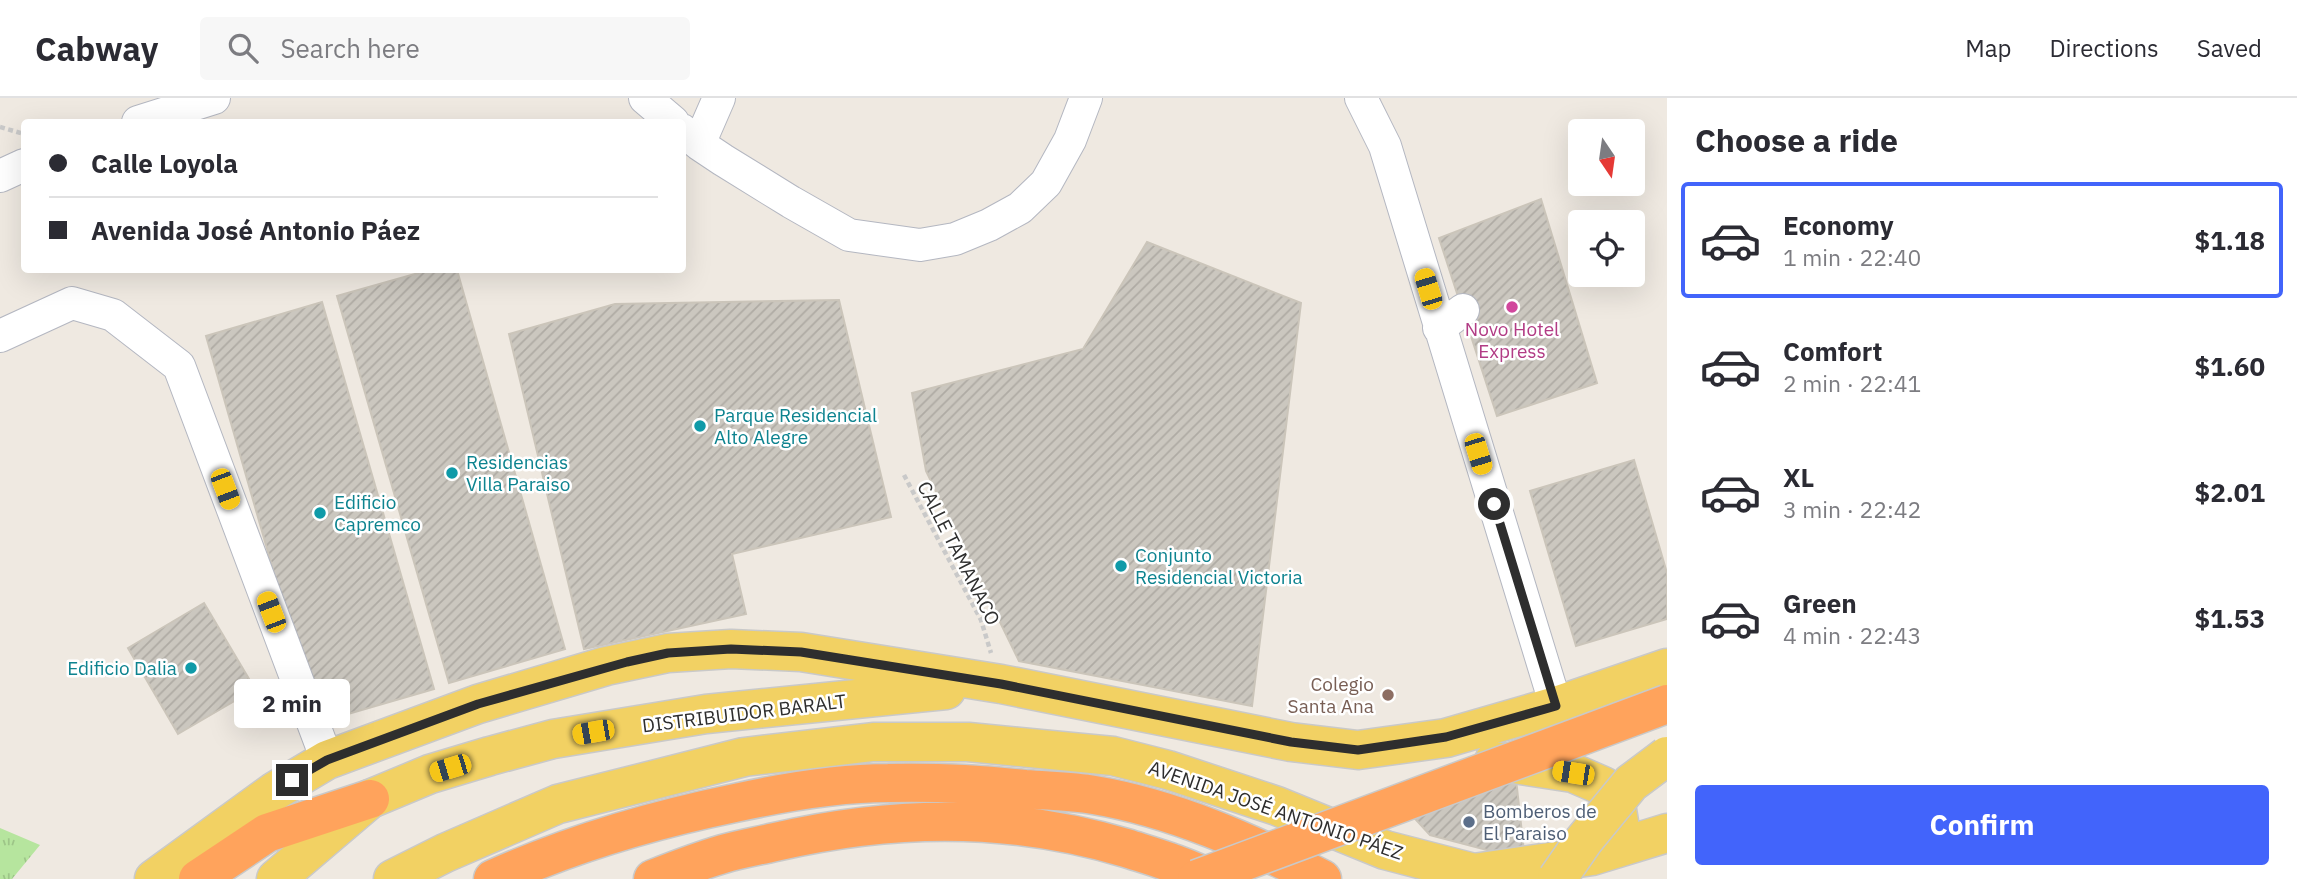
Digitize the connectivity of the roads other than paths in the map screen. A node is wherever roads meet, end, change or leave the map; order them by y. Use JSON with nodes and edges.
{"nodes":[{"id":1,"x":214,"y":98,"type":"edge"},
{"id":2,"x":645,"y":98,"type":"edge"},
{"id":3,"x":719,"y":98,"type":"edge"},
{"id":4,"x":1086,"y":98,"type":"edge"},
{"id":5,"x":1361,"y":98,"type":"edge"},
{"id":6,"x":148,"y":119,"type":"edge"},
{"id":7,"x":670,"y":119,"type":"edge"},
{"id":8,"x":691,"y":137,"type":"edge"},
{"id":9,"x":21,"y":166,"type":"edge"},
{"id":10,"x":0,"y":176,"type":"edge"},
{"id":11,"x":0,"y":336,"type":"edge"},
{"id":12,"x":1667,"y":668,"type":"edge"},
{"id":13,"x":1001,"y":684,"type":"junction"},
{"id":14,"x":1667,"y":704,"type":"edge"},
{"id":15,"x":1556,"y":706,"type":"junction"},
{"id":16,"x":1358,"y":750,"type":"junction"},
{"id":17,"x":1667,"y":756,"type":"edge"},
{"id":18,"x":327,"y":760,"type":"junction"},
{"id":19,"x":370,"y":799,"type":"junction"},
{"id":20,"x":1667,"y":833,"type":"edge"},
{"id":21,"x":214,"y":834,"type":"junction"},
{"id":22,"x":1592,"y":856,"type":"junction"},
{"id":23,"x":154,"y":879,"type":"edge"},
{"id":24,"x":179,"y":879,"type":"edge"},
{"id":25,"x":198,"y":879,"type":"edge"},
{"id":26,"x":276,"y":879,"type":"edge"},
{"id":27,"x":393,"y":879,"type":"edge"},
{"id":28,"x":493,"y":879,"type":"edge"},
{"id":29,"x":653,"y":879,"type":"edge"},
{"id":30,"x":1197,"y":879,"type":"edge"},
{"id":31,"x":1210,"y":879,"type":"edge"},
{"id":32,"x":1322,"y":879,"type":"edge"},
{"id":33,"x":1557,"y":879,"type":"edge"}],
"edges":[{"from":1,"to":6,"type":"street"},
{"from":2,"to":7,"type":"street"},
{"from":3,"to":8,"type":"street"},
{"from":4,"to":8,"type":"street"},
{"from":5,"to":15,"type":"street"},
{"from":9,"to":10,"type":"street"},
{"from":11,"to":18,"type":"street"},
{"from":12,"to":15,"type":"main road"},
{"from":13,"to":16,"type":"main road"},
{"from":13,"to":18,"type":"main road"},
{"from":13,"to":19,"type":"main road","name":"DISTRIBUIDOR BARALT"},
{"from":14,"to":30,"type":"highway","bridge":true},
{"from":15,"to":16,"type":"main road"},
{"from":16,"to":22,"type":"main road"},
{"from":17,"to":33,"type":"main road","bridge":true},
{"from":18,"to":21,"type":"main road"},
{"from":19,"to":25,"type":"highway"},
{"from":19,"to":26,"type":"main road","name":"DISTRIBUIDOR BARALT"},
{"from":20,"to":22,"type":"main road","name":"AVENIDA JOSÉ ANTONIO PÁEZ"},
{"from":21,"to":23,"type":"main road"},
{"from":21,"to":24,"type":"main road"},
{"from":22,"to":27,"type":"main road","name":"AVENIDA JOSÉ ANTONIO PÁEZ"},
{"from":28,"to":32,"type":"highway"},
{"from":29,"to":31,"type":"highway"}]}
